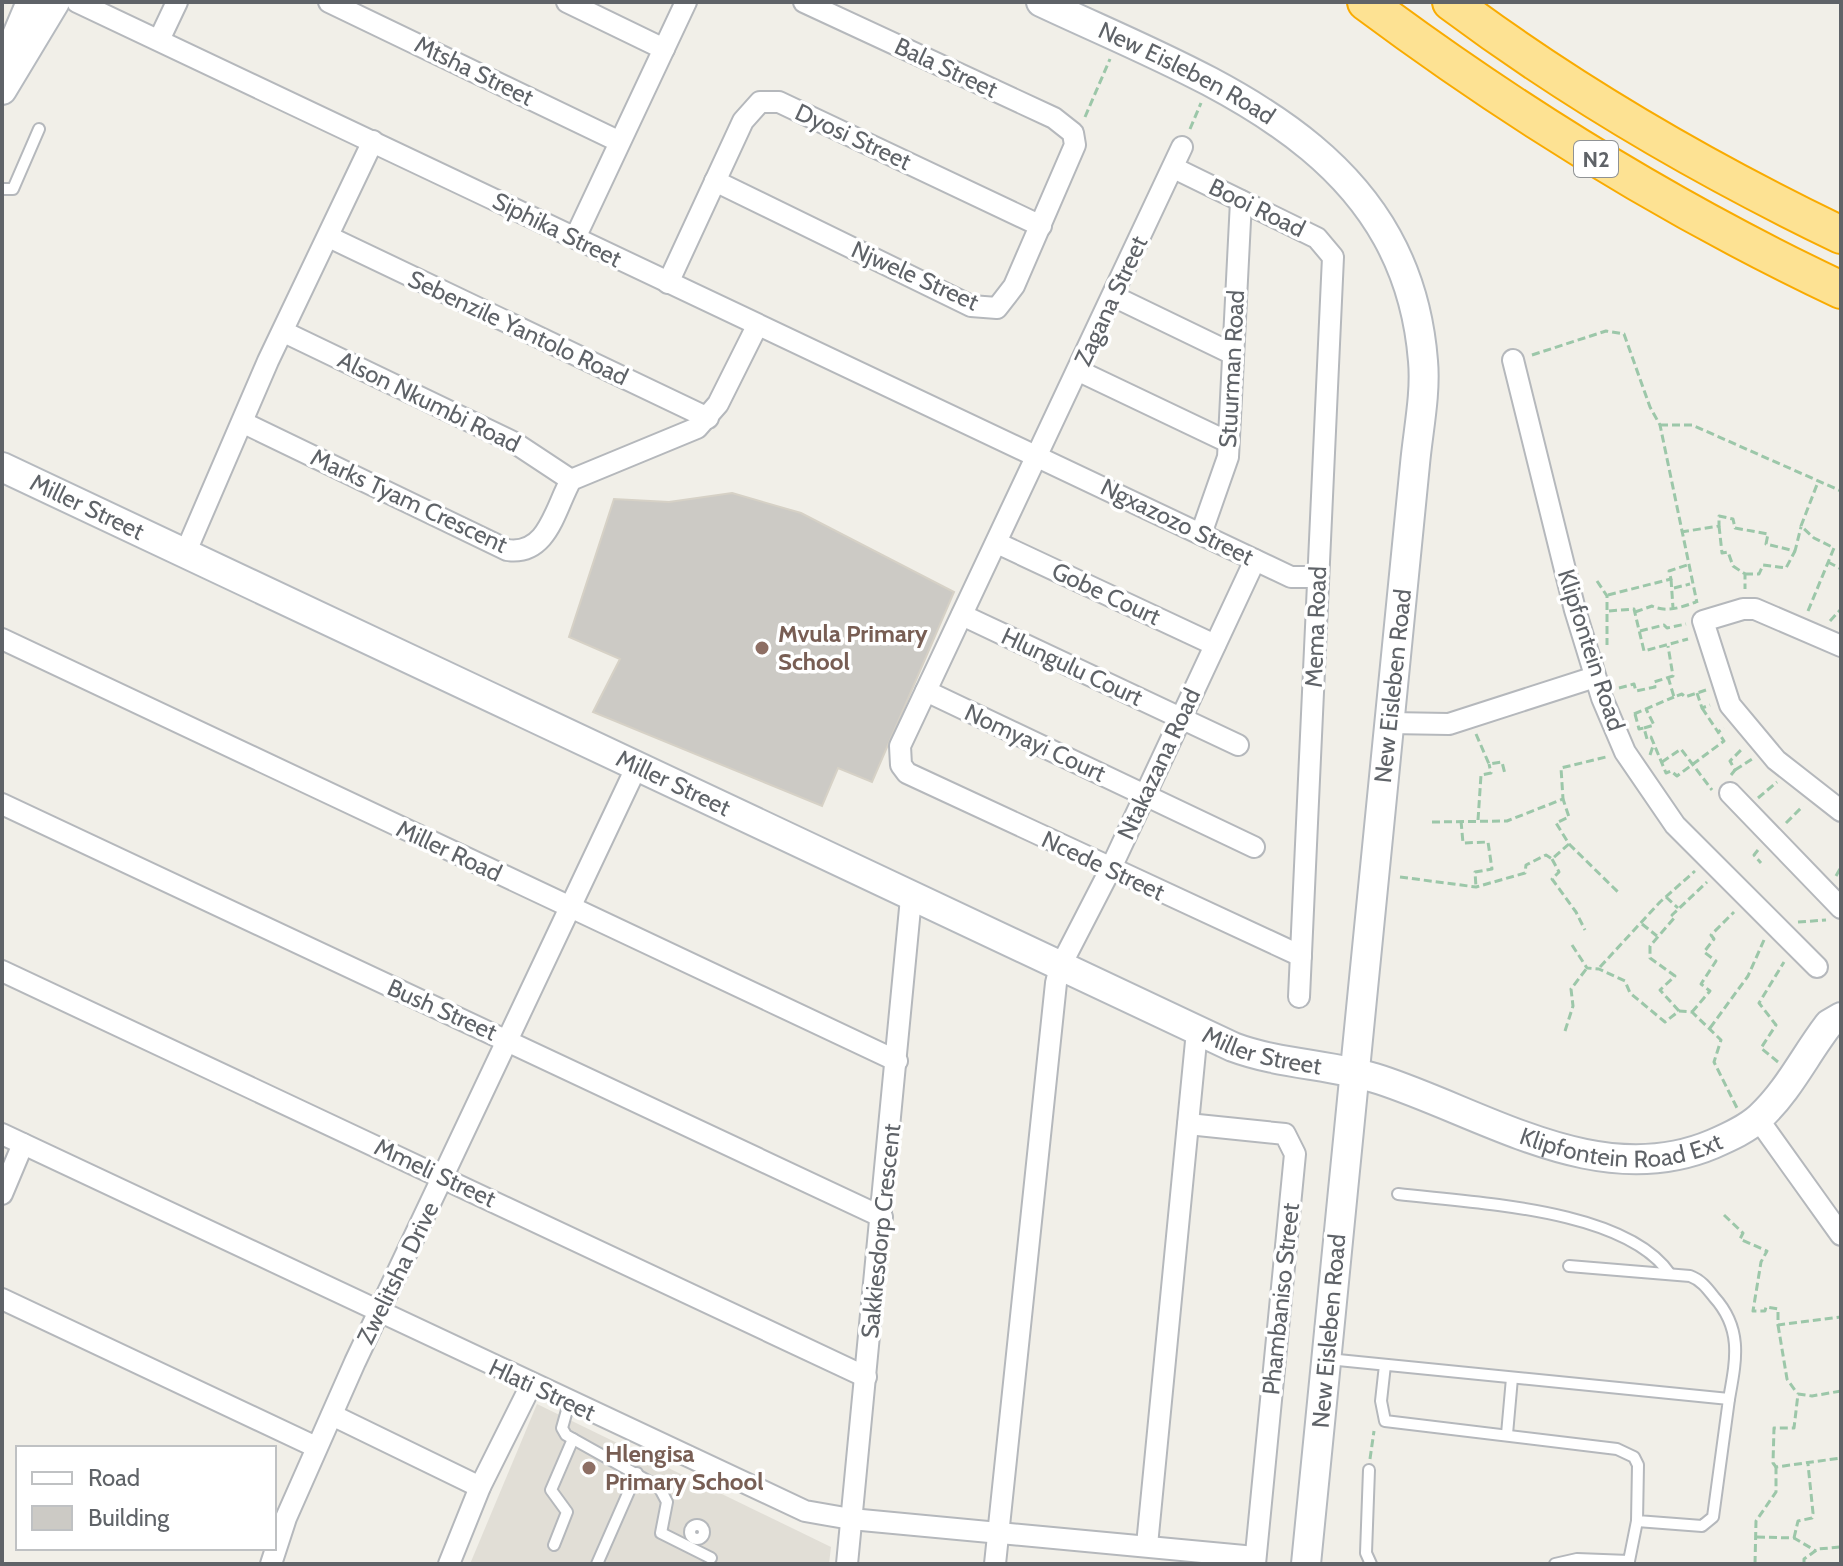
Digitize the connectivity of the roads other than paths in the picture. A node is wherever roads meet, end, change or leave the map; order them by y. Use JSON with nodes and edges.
{"nodes":[{"id":1,"x":31,"y":2,"type":"edge"},
{"id":2,"x":55,"y":2,"type":"edge"},
{"id":3,"x":77,"y":2,"type":"edge"},
{"id":4,"x":177,"y":2,"type":"edge"},
{"id":5,"x":329,"y":2,"type":"edge"},
{"id":6,"x":567,"y":2,"type":"edge"},
{"id":7,"x":686,"y":2,"type":"edge"},
{"id":8,"x":804,"y":2,"type":"edge"},
{"id":9,"x":1041,"y":2,"type":"edge"},
{"id":10,"x":1366,"y":2,"type":"edge"},
{"id":11,"x":1451,"y":2,"type":"edge"},
{"id":12,"x":1477,"y":2,"type":"edge"},
{"id":13,"x":1494,"y":34,"type":"junction"},
{"id":14,"x":159,"y":40,"type":"junction"},
{"id":15,"x":664,"y":49,"type":"junction"},
{"id":16,"x":2,"y":74,"type":"edge"},
{"id":17,"x":2,"y":90,"type":"edge"},
{"id":18,"x":39,"y":129,"type":"dead end"},
{"id":19,"x":1074,"y":139,"type":"joint"},
{"id":20,"x":373,"y":141,"type":"junction"},
{"id":21,"x":618,"y":141,"type":"junction"},
{"id":22,"x":1182,"y":147,"type":"road end"},
{"id":23,"x":1174,"y":168,"type":"junction"},
{"id":24,"x":715,"y":181,"type":"junction"},
{"id":25,"x":2,"y":189,"type":"edge"},
{"id":26,"x":1241,"y":201,"type":"junction"},
{"id":27,"x":1041,"y":226,"type":"junction"},
{"id":28,"x":1841,"y":235,"type":"edge"},
{"id":29,"x":329,"y":237,"type":"junction"},
{"id":30,"x":575,"y":238,"type":"junction"},
{"id":31,"x":1333,"y":257,"type":"joint"},
{"id":32,"x":668,"y":283,"type":"junction"},
{"id":33,"x":1841,"y":290,"type":"edge"},
{"id":34,"x":1113,"y":296,"type":"junction"},
{"id":35,"x":757,"y":326,"type":"junction"},
{"id":36,"x":284,"y":332,"type":"junction"},
{"id":37,"x":1233,"y":354,"type":"junction"},
{"id":38,"x":1513,"y":360,"type":"road end"},
{"id":39,"x":1079,"y":371,"type":"junction"},
{"id":40,"x":708,"y":418,"type":"junction"},
{"id":41,"x":244,"y":423,"type":"junction"},
{"id":42,"x":1228,"y":442,"type":"junction"},
{"id":43,"x":1038,"y":455,"type":"junction"},
{"id":44,"x":2,"y":467,"type":"edge"},
{"id":45,"x":571,"y":480,"type":"junction"},
{"id":46,"x":1201,"y":534,"type":"junction"},
{"id":47,"x":997,"y":543,"type":"junction"},
{"id":48,"x":184,"y":556,"type":"junction"},
{"id":49,"x":1255,"y":560,"type":"junction"},
{"id":50,"x":1318,"y":577,"type":"junction"},
{"id":51,"x":962,"y":615,"type":"junction"},
{"id":52,"x":2,"y":639,"type":"edge"},
{"id":53,"x":1215,"y":645,"type":"junction"},
{"id":54,"x":1841,"y":646,"type":"edge"},
{"id":55,"x":1606,"y":683,"type":"junction"},
{"id":56,"x":926,"y":691,"type":"junction"},
{"id":57,"x":1181,"y":718,"type":"junction"},
{"id":58,"x":1389,"y":723,"type":"junction"},
{"id":59,"x":1238,"y":745,"type":"dead end"},
{"id":60,"x":636,"y":768,"type":"junction"},
{"id":61,"x":907,"y":773,"type":"joint"},
{"id":62,"x":1144,"y":794,"type":"junction"},
{"id":63,"x":1735,"y":800,"type":"road end"},
{"id":64,"x":2,"y":804,"type":"edge"},
{"id":65,"x":1841,"y":811,"type":"edge"},
{"id":66,"x":1254,"y":847,"type":"dead end"},
{"id":67,"x":1110,"y":870,"type":"junction"},
{"id":68,"x":911,"y":898,"type":"junction"},
{"id":69,"x":572,"y":908,"type":"junction"},
{"id":70,"x":1835,"y":914,"type":"edge"},
{"id":71,"x":1301,"y":956,"type":"junction"},
{"id":72,"x":1060,"y":967,"type":"junction"},
{"id":73,"x":1817,"y":967,"type":"dead end"},
{"id":74,"x":2,"y":971,"type":"edge"},
{"id":75,"x":1299,"y":997,"type":"dead end"},
{"id":76,"x":1841,"y":1017,"type":"edge"},
{"id":77,"x":1197,"y":1031,"type":"junction"},
{"id":78,"x":508,"y":1040,"type":"junction"},
{"id":79,"x":897,"y":1061,"type":"junction"},
{"id":80,"x":1354,"y":1073,"type":"junction"},
{"id":81,"x":1753,"y":1122,"type":"junction"},
{"id":82,"x":1188,"y":1124,"type":"junction"},
{"id":83,"x":2,"y":1134,"type":"edge"},
{"id":84,"x":23,"y":1144,"type":"junction"},
{"id":85,"x":444,"y":1176,"type":"junction"},
{"id":86,"x":2,"y":1194,"type":"edge"},
{"id":87,"x":1398,"y":1194,"type":"dead end"},
{"id":88,"x":882,"y":1217,"type":"junction"},
{"id":89,"x":1841,"y":1235,"type":"edge"},
{"id":90,"x":1569,"y":1266,"type":"dead end"},
{"id":91,"x":1670,"y":1274,"type":"junction"},
{"id":92,"x":2,"y":1299,"type":"edge"},
{"id":93,"x":380,"y":1312,"type":"junction"},
{"id":94,"x":1326,"y":1359,"type":"junction"},
{"id":95,"x":1385,"y":1365,"type":"junction"},
{"id":96,"x":866,"y":1377,"type":"junction"},
{"id":97,"x":1512,"y":1378,"type":"junction"},
{"id":98,"x":531,"y":1385,"type":"junction"},
{"id":99,"x":1729,"y":1399,"type":"junction"},
{"id":100,"x":569,"y":1403,"type":"junction"},
{"id":101,"x":332,"y":1415,"type":"junction"},
{"id":102,"x":1507,"y":1434,"type":"junction"},
{"id":103,"x":573,"y":1439,"type":"junction"},
{"id":104,"x":316,"y":1447,"type":"junction"},
{"id":105,"x":1369,"y":1470,"type":"road end"},
{"id":106,"x":637,"y":1473,"type":"junction"},
{"id":107,"x":480,"y":1487,"type":"junction"},
{"id":108,"x":851,"y":1519,"type":"junction"},
{"id":109,"x":1637,"y":1521,"type":"junction"},
{"id":110,"x":702,"y":1523,"type":"dead end"},
{"id":111,"x":998,"y":1533,"type":"junction"},
{"id":112,"x":691,"y":1542,"type":"junction"},
{"id":113,"x":554,"y":1545,"type":"dead end"},
{"id":114,"x":1147,"y":1545,"type":"junction"},
{"id":115,"x":711,"y":1558,"type":"dead end"},
{"id":116,"x":1255,"y":1561,"type":"edge"},
{"id":117,"x":1629,"y":1563,"type":"edge"},
{"id":118,"x":271,"y":1564,"type":"edge"},
{"id":119,"x":449,"y":1564,"type":"edge"},
{"id":120,"x":597,"y":1564,"type":"edge"},
{"id":121,"x":847,"y":1564,"type":"edge"},
{"id":122,"x":995,"y":1564,"type":"edge"},
{"id":123,"x":1306,"y":1564,"type":"edge"},
{"id":124,"x":1371,"y":1564,"type":"edge"},
{"id":125,"x":1555,"y":1564,"type":"edge"}],
"edges":[{"from":1,"to":16,"type":"street"},
{"from":2,"to":17,"type":"street"},
{"from":3,"to":14,"type":"street","name":"Siphika Street"},
{"from":4,"to":14,"type":"street"},
{"from":5,"to":21,"type":"street","name":"Mtsha Street"},
{"from":6,"to":15,"type":"street"},
{"from":7,"to":15,"type":"street"},
{"from":8,"to":19,"type":"street","name":"Bala Street"},
{"from":9,"to":58,"type":"street","name":"New Eisleben Road"},
{"from":10,"to":33,"type":"highway","number":"N2"},
{"from":11,"to":13,"type":"highway","number":"N2"},
{"from":12,"to":13,"type":"highway"},
{"from":13,"to":28,"type":"highway","number":"N2"},
{"from":14,"to":20,"type":"street","name":"Siphika Street"},
{"from":15,"to":21,"type":"street"},
{"from":18,"to":25,"type":"lane"},
{"from":19,"to":27,"type":"street","name":"Njwele Street"},
{"from":20,"to":29,"type":"street"},
{"from":20,"to":30,"type":"street","name":"Siphika Street"},
{"from":21,"to":30,"type":"street"},
{"from":22,"to":23,"type":"street","name":"Zagana Street"},
{"from":23,"to":26,"type":"street","name":"Booi Road"},
{"from":23,"to":34,"type":"street","name":"Zagana Street"},
{"from":24,"to":27,"type":"street","name":"Dyosi Street"},
{"from":24,"to":27,"type":"street","name":"Njwele Street"},
{"from":24,"to":32,"type":"street","name":"Dyosi Street"},
{"from":26,"to":31,"type":"street","name":"Booi Road"},
{"from":26,"to":37,"type":"street","name":"Stuurman Road"},
{"from":29,"to":36,"type":"street"},
{"from":29,"to":40,"type":"street","name":"Sebenzile Yantolo Road"},
{"from":30,"to":32,"type":"street","name":"Siphika Street"},
{"from":31,"to":50,"type":"street","name":"Mema Road"},
{"from":32,"to":35,"type":"street","name":"Siphika Street"},
{"from":34,"to":37,"type":"street"},
{"from":34,"to":39,"type":"street","name":"Zagana Street"},
{"from":35,"to":40,"type":"street"},
{"from":35,"to":43,"type":"street","name":"Siphika Street"},
{"from":36,"to":41,"type":"street"},
{"from":36,"to":45,"type":"street","name":"Alson Nkumbi Road"},
{"from":37,"to":42,"type":"street","name":"Stuurman Road"},
{"from":38,"to":55,"type":"street","name":"Klipfontein Road"},
{"from":39,"to":42,"type":"street"},
{"from":39,"to":43,"type":"street","name":"Zagana Street"},
{"from":40,"to":45,"type":"street"},
{"from":41,"to":45,"type":"street","name":"Marks Tyam Crescent"},
{"from":41,"to":48,"type":"street"},
{"from":42,"to":46,"type":"street","name":"Stuurman Road"},
{"from":43,"to":46,"type":"street","name":"Ngxazozo Street"},
{"from":43,"to":47,"type":"street","name":"Zagana Street"},
{"from":44,"to":48,"type":"street","name":"Miller Street"},
{"from":46,"to":49,"type":"street","name":"Ngxazozo Street"},
{"from":47,"to":51,"type":"street","name":"Zagana Street"},
{"from":47,"to":53,"type":"street","name":"Gobe Court"},
{"from":48,"to":60,"type":"street","name":"Miller Street"},
{"from":49,"to":50,"type":"street","name":"Ngxazozo Street"},
{"from":49,"to":53,"type":"street","name":"Ntakazana Road"},
{"from":50,"to":71,"type":"street","name":"Mema Road"},
{"from":51,"to":56,"type":"street","name":"Zagana Street"},
{"from":51,"to":57,"type":"street","name":"Hlungulu Court"},
{"from":52,"to":69,"type":"street","name":"Miller Road"},
{"from":53,"to":57,"type":"street","name":"Ntakazana Road"},
{"from":54,"to":65,"type":"street"},
{"from":55,"to":58,"type":"street"},
{"from":55,"to":73,"type":"street","name":"Klipfontein Road"},
{"from":56,"to":61,"type":"street","name":"Zagana Street"},
{"from":56,"to":62,"type":"street","name":"Nomyayi Court"},
{"from":57,"to":59,"type":"street","name":"Hlungulu Court"},
{"from":57,"to":62,"type":"street","name":"Ntakazana Road"},
{"from":58,"to":80,"type":"street","name":"New Eisleben Road"},
{"from":60,"to":68,"type":"street","name":"Miller Street"},
{"from":60,"to":69,"type":"street","name":"Zwelitsha Drive"},
{"from":61,"to":67,"type":"street","name":"Ncede Street"},
{"from":62,"to":66,"type":"street","name":"Nomyayi Court"},
{"from":62,"to":67,"type":"street","name":"Ntakazana Road"},
{"from":63,"to":70,"type":"street"},
{"from":64,"to":78,"type":"street","name":"Bush Street"},
{"from":67,"to":71,"type":"street","name":"Ncede Street"},
{"from":67,"to":72,"type":"street","name":"Ntakazana Road"},
{"from":68,"to":72,"type":"street","name":"Miller Street"},
{"from":68,"to":79,"type":"street","name":"Sakkiesdorp Crescent"},
{"from":69,"to":78,"type":"street","name":"Zwelitsha Drive"},
{"from":69,"to":79,"type":"street","name":"Miller Road"},
{"from":71,"to":75,"type":"street","name":"Mema Road"},
{"from":72,"to":77,"type":"street","name":"Miller Street"},
{"from":72,"to":111,"type":"street"},
{"from":74,"to":85,"type":"street","name":"Mmeli Street"},
{"from":76,"to":81,"type":"street","name":"Klipfontein Road Ext"},
{"from":77,"to":80,"type":"street","name":"Miller Street"},
{"from":77,"to":82,"type":"street"},
{"from":78,"to":85,"type":"street","name":"Zwelitsha Drive"},
{"from":78,"to":88,"type":"street","name":"Bush Street"},
{"from":79,"to":88,"type":"street","name":"Sakkiesdorp Crescent"},
{"from":80,"to":81,"type":"street","name":"Klipfontein Road Ext"},
{"from":80,"to":94,"type":"street","name":"New Eisleben Road"},
{"from":81,"to":89,"type":"street"},
{"from":82,"to":114,"type":"street"},
{"from":82,"to":116,"type":"street","name":"Phambaniso Street"},
{"from":83,"to":84,"type":"street","name":"Hlati Street"},
{"from":84,"to":86,"type":"street"},
{"from":84,"to":93,"type":"street","name":"Hlati Street"},
{"from":85,"to":93,"type":"street","name":"Zwelitsha Drive"},
{"from":85,"to":96,"type":"street","name":"Mmeli Street"},
{"from":87,"to":91,"type":"lane"},
{"from":88,"to":96,"type":"street","name":"Sakkiesdorp Crescent"},
{"from":90,"to":91,"type":"lane"},
{"from":91,"to":99,"type":"lane"},
{"from":92,"to":104,"type":"street"},
{"from":93,"to":98,"type":"street","name":"Hlati Street"},
{"from":93,"to":101,"type":"street","name":"Zwelitsha Drive"},
{"from":94,"to":95,"type":"lane"},
{"from":94,"to":123,"type":"street","name":"New Eisleben Road"},
{"from":95,"to":97,"type":"lane"},
{"from":95,"to":102,"type":"lane"},
{"from":96,"to":108,"type":"street","name":"Sakkiesdorp Crescent"},
{"from":97,"to":99,"type":"lane"},
{"from":97,"to":102,"type":"lane"},
{"from":98,"to":100,"type":"street","name":"Hlati Street"},
{"from":98,"to":107,"type":"street"},
{"from":99,"to":109,"type":"lane"},
{"from":100,"to":103,"type":"lane"},
{"from":100,"to":108,"type":"street","name":"Hlati Street"},
{"from":101,"to":104,"type":"street","name":"Zwelitsha Drive"},
{"from":101,"to":107,"type":"street"},
{"from":102,"to":109,"type":"lane"},
{"from":103,"to":106,"type":"lane"},
{"from":103,"to":113,"type":"lane"},
{"from":104,"to":118,"type":"street","name":"Zwelitsha Drive"},
{"from":105,"to":124,"type":"lane"},
{"from":106,"to":112,"type":"lane"},
{"from":106,"to":120,"type":"lane"},
{"from":107,"to":119,"type":"street"},
{"from":108,"to":111,"type":"street","name":"Hlati Street"},
{"from":108,"to":121,"type":"street","name":"Sakkiesdorp Crescent"},
{"from":109,"to":117,"type":"lane"},
{"from":110,"to":112,"type":"lane"},
{"from":111,"to":114,"type":"street","name":"Hlati Street"},
{"from":111,"to":122,"type":"street"},
{"from":112,"to":115,"type":"lane"},
{"from":114,"to":116,"type":"street","name":"Hlati Street"},
{"from":117,"to":125,"type":"lane"}]}
